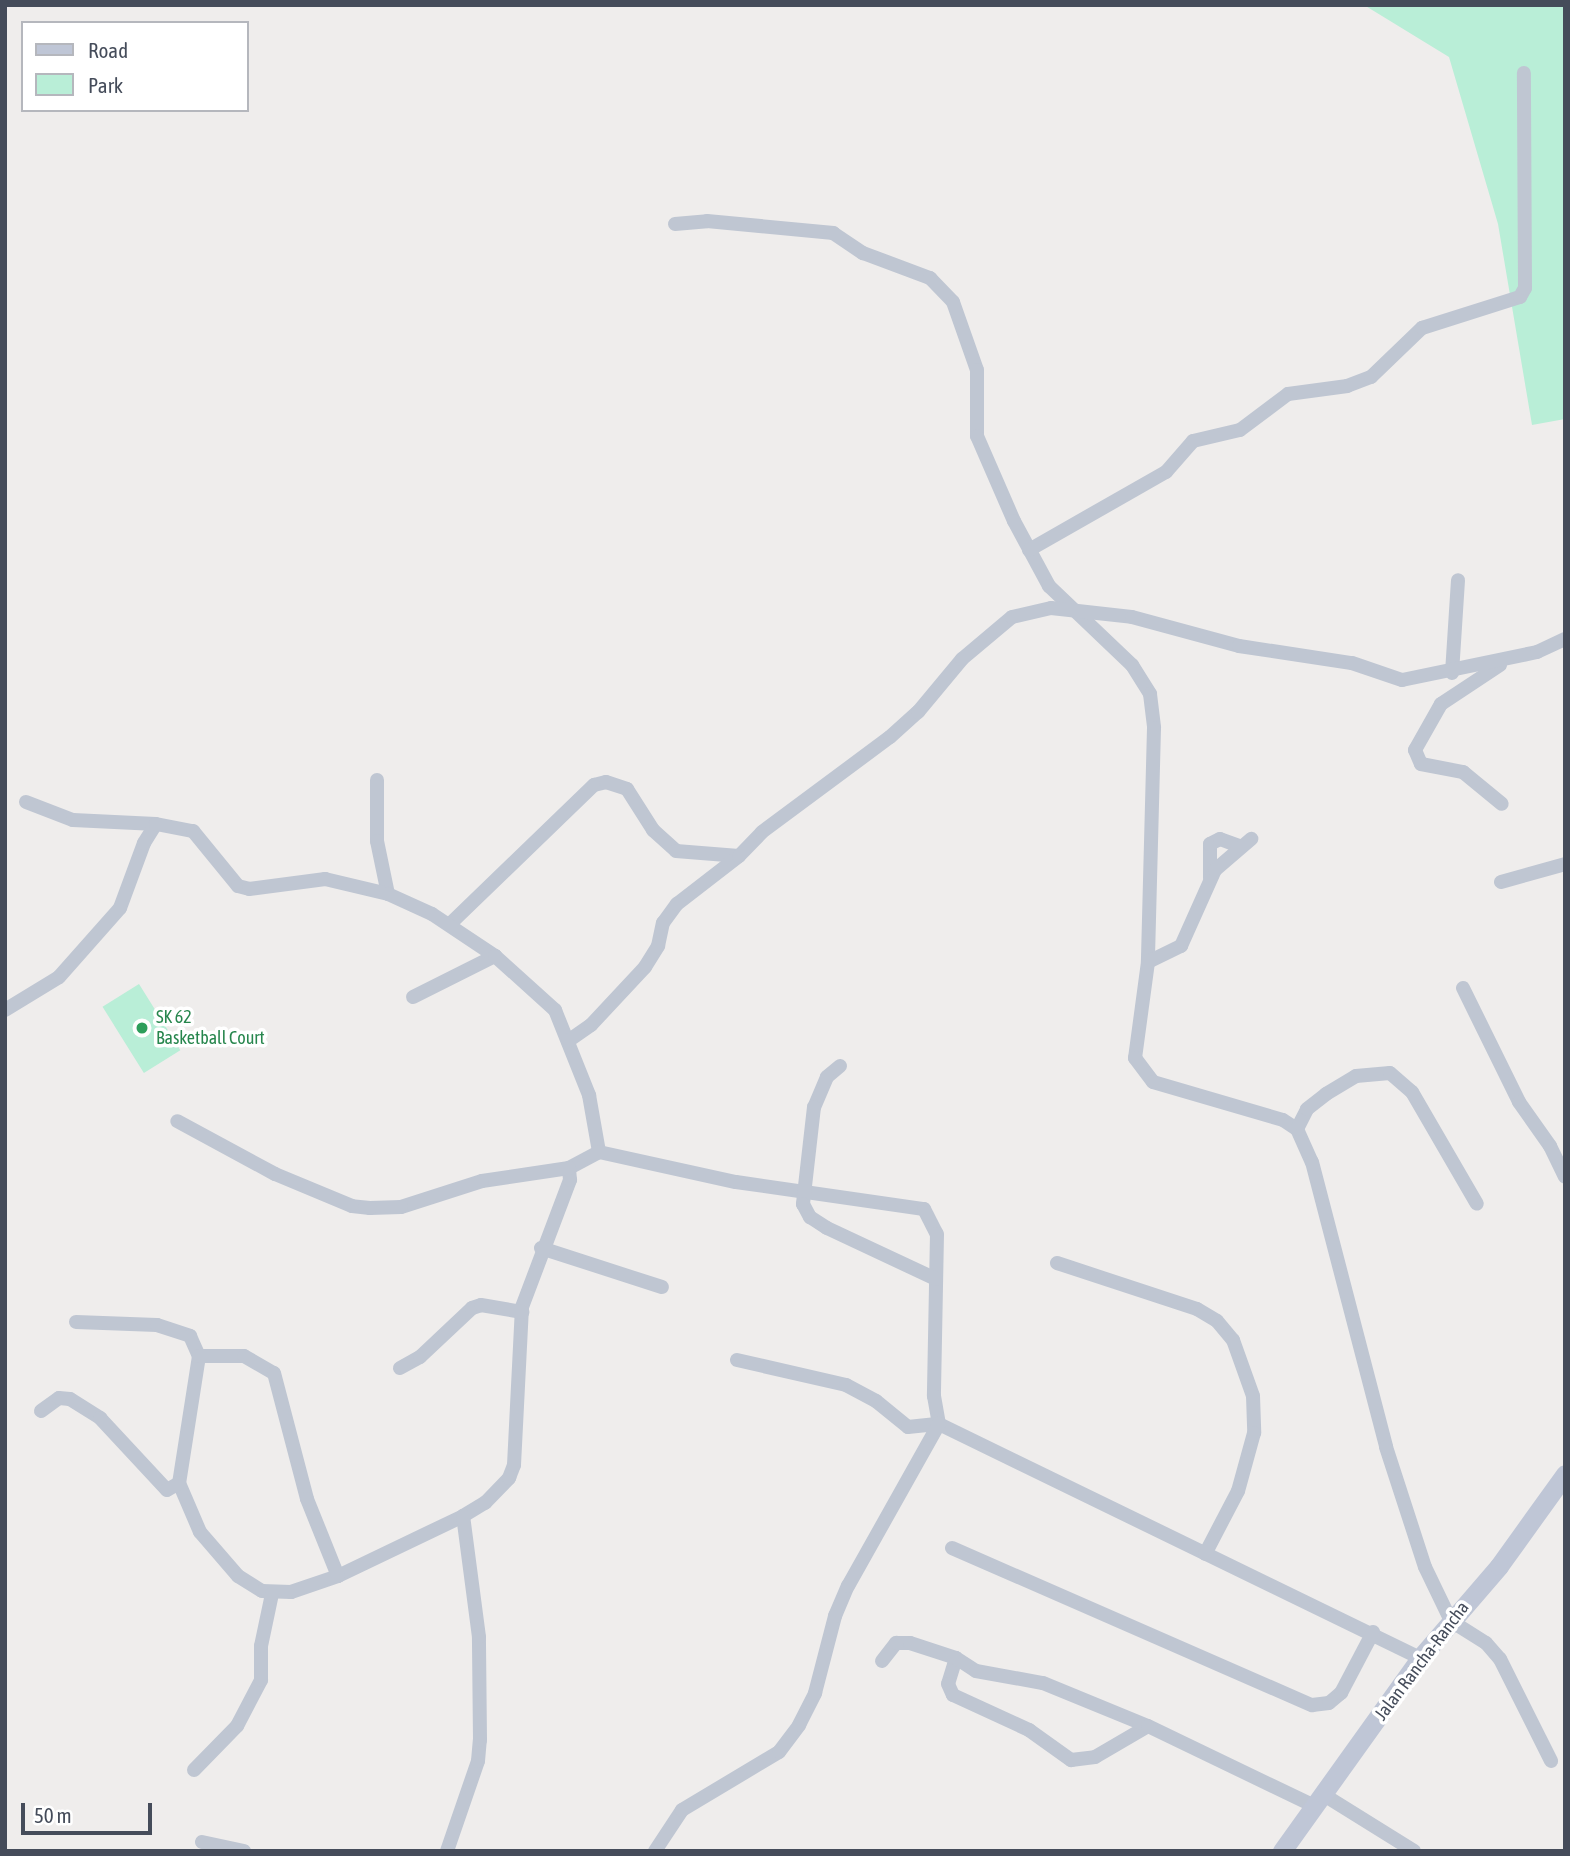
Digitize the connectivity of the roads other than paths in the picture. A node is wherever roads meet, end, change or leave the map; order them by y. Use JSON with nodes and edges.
{"nodes":[{"id":1,"x":1524,"y":74,"type":"dead end"},
{"id":2,"x":675,"y":224,"type":"dead end"},
{"id":3,"x":1029,"y":550,"type":"junction"},
{"id":4,"x":1458,"y":580,"type":"dead end"},
{"id":5,"x":1075,"y":612,"type":"junction"},
{"id":6,"x":1565,"y":639,"type":"edge"},
{"id":7,"x":1507,"y":660,"type":"junction"},
{"id":8,"x":1452,"y":673,"type":"junction"},
{"id":9,"x":377,"y":780,"type":"dead end"},
{"id":10,"x":26,"y":802,"type":"dead end"},
{"id":11,"x":1502,"y":804,"type":"dead end"},
{"id":12,"x":156,"y":824,"type":"junction"},
{"id":13,"x":739,"y":856,"type":"junction"},
{"id":14,"x":1565,"y":864,"type":"edge"},
{"id":15,"x":1210,"y":878,"type":"junction"},
{"id":16,"x":1501,"y":881,"type":"dead end"},
{"id":17,"x":388,"y":894,"type":"junction"},
{"id":18,"x":451,"y":923,"type":"junction"},
{"id":19,"x":495,"y":956,"type":"junction"},
{"id":20,"x":1149,"y":962,"type":"junction"},
{"id":21,"x":1463,"y":988,"type":"dead end"},
{"id":22,"x":413,"y":998,"type":"dead end"},
{"id":23,"x":5,"y":1010,"type":"edge"},
{"id":24,"x":568,"y":1041,"type":"junction"},
{"id":25,"x":840,"y":1066,"type":"dead end"},
{"id":26,"x":177,"y":1121,"type":"dead end"},
{"id":27,"x":1297,"y":1129,"type":"junction"},
{"id":28,"x":599,"y":1152,"type":"junction"},
{"id":29,"x":569,"y":1168,"type":"junction"},
{"id":30,"x":1565,"y":1177,"type":"edge"},
{"id":31,"x":802,"y":1190,"type":"junction"},
{"id":32,"x":1477,"y":1205,"type":"dead end"},
{"id":33,"x":541,"y":1248,"type":"junction"},
{"id":34,"x":1057,"y":1263,"type":"dead end"},
{"id":35,"x":936,"y":1279,"type":"junction"},
{"id":36,"x":662,"y":1287,"type":"dead end"},
{"id":37,"x":522,"y":1312,"type":"junction"},
{"id":38,"x":76,"y":1322,"type":"dead end"},
{"id":39,"x":199,"y":1356,"type":"junction"},
{"id":40,"x":737,"y":1360,"type":"dead end"},
{"id":41,"x":400,"y":1368,"type":"dead end"},
{"id":42,"x":41,"y":1411,"type":"dead end"},
{"id":43,"x":939,"y":1424,"type":"junction"},
{"id":44,"x":1565,"y":1474,"type":"edge"},
{"id":45,"x":179,"y":1483,"type":"junction"},
{"id":46,"x":463,"y":1516,"type":"junction"},
{"id":47,"x":952,"y":1548,"type":"dead end"},
{"id":48,"x":1205,"y":1554,"type":"junction"},
{"id":49,"x":338,"y":1576,"type":"junction"},
{"id":50,"x":272,"y":1594,"type":"junction"},
{"id":51,"x":1451,"y":1620,"type":"junction"},
{"id":52,"x":1373,"y":1632,"type":"junction"},
{"id":53,"x":956,"y":1658,"type":"junction"},
{"id":54,"x":1420,"y":1658,"type":"junction"},
{"id":55,"x":882,"y":1661,"type":"dead end"},
{"id":56,"x":1149,"y":1726,"type":"junction"},
{"id":57,"x":1551,"y":1761,"type":"dead end"},
{"id":58,"x":194,"y":1770,"type":"dead end"},
{"id":59,"x":1318,"y":1800,"type":"junction"},
{"id":60,"x":202,"y":1842,"type":"dead end"},
{"id":61,"x":244,"y":1851,"type":"edge"},
{"id":62,"x":447,"y":1851,"type":"edge"},
{"id":63,"x":655,"y":1851,"type":"edge"},
{"id":64,"x":1282,"y":1851,"type":"edge"},
{"id":65,"x":1414,"y":1851,"type":"edge"}],
"edges":[{"from":1,"to":3,"type":"street"},
{"from":2,"to":3,"type":"street"},
{"from":3,"to":5,"type":"street"},
{"from":4,"to":8,"type":"street"},
{"from":5,"to":8,"type":"street"},
{"from":5,"to":13,"type":"street"},
{"from":5,"to":20,"type":"street"},
{"from":6,"to":7,"type":"street"},
{"from":7,"to":8,"type":"street"},
{"from":7,"to":11,"type":"street"},
{"from":9,"to":17,"type":"street"},
{"from":10,"to":12,"type":"street"},
{"from":12,"to":17,"type":"street"},
{"from":12,"to":23,"type":"street"},
{"from":13,"to":18,"type":"street"},
{"from":13,"to":24,"type":"street"},
{"from":14,"to":16,"type":"street"},
{"from":15,"to":15,"type":"street"},
{"from":15,"to":20,"type":"street"},
{"from":17,"to":18,"type":"street"},
{"from":18,"to":19,"type":"street"},
{"from":19,"to":22,"type":"street"},
{"from":19,"to":24,"type":"street"},
{"from":20,"to":27,"type":"street"},
{"from":21,"to":30,"type":"street"},
{"from":24,"to":28,"type":"street"},
{"from":25,"to":31,"type":"street"},
{"from":26,"to":29,"type":"street"},
{"from":27,"to":32,"type":"street"},
{"from":27,"to":51,"type":"street"},
{"from":28,"to":29,"type":"street"},
{"from":28,"to":31,"type":"street"},
{"from":29,"to":33,"type":"street"},
{"from":31,"to":35,"type":"street"},
{"from":31,"to":35,"type":"street"},
{"from":33,"to":36,"type":"street"},
{"from":33,"to":37,"type":"street"},
{"from":34,"to":48,"type":"street"},
{"from":35,"to":43,"type":"street"},
{"from":37,"to":41,"type":"street"},
{"from":37,"to":46,"type":"street"},
{"from":38,"to":39,"type":"street"},
{"from":39,"to":45,"type":"street"},
{"from":39,"to":49,"type":"street"},
{"from":40,"to":43,"type":"street"},
{"from":42,"to":45,"type":"street"},
{"from":43,"to":48,"type":"street"},
{"from":43,"to":63,"type":"street"},
{"from":44,"to":51,"type":"main road","name":"Jalan Rancha-Rancha"},
{"from":45,"to":50,"type":"street"},
{"from":46,"to":49,"type":"street"},
{"from":46,"to":62,"type":"street"},
{"from":47,"to":52,"type":"street"},
{"from":48,"to":52,"type":"street"},
{"from":49,"to":50,"type":"street"},
{"from":50,"to":58,"type":"street"},
{"from":51,"to":54,"type":"main road","name":"Jalan Rancha-Rancha"},
{"from":51,"to":57,"type":"street"},
{"from":52,"to":54,"type":"street"},
{"from":53,"to":55,"type":"street"},
{"from":53,"to":56,"type":"street"},
{"from":53,"to":56,"type":"street"},
{"from":54,"to":59,"type":"main road","name":"Jalan Rancha-Rancha"},
{"from":56,"to":59,"type":"street"},
{"from":59,"to":64,"type":"main road","name":"Jalan Rancha-Rancha"},
{"from":59,"to":65,"type":"street"},
{"from":60,"to":61,"type":"street"}]}
